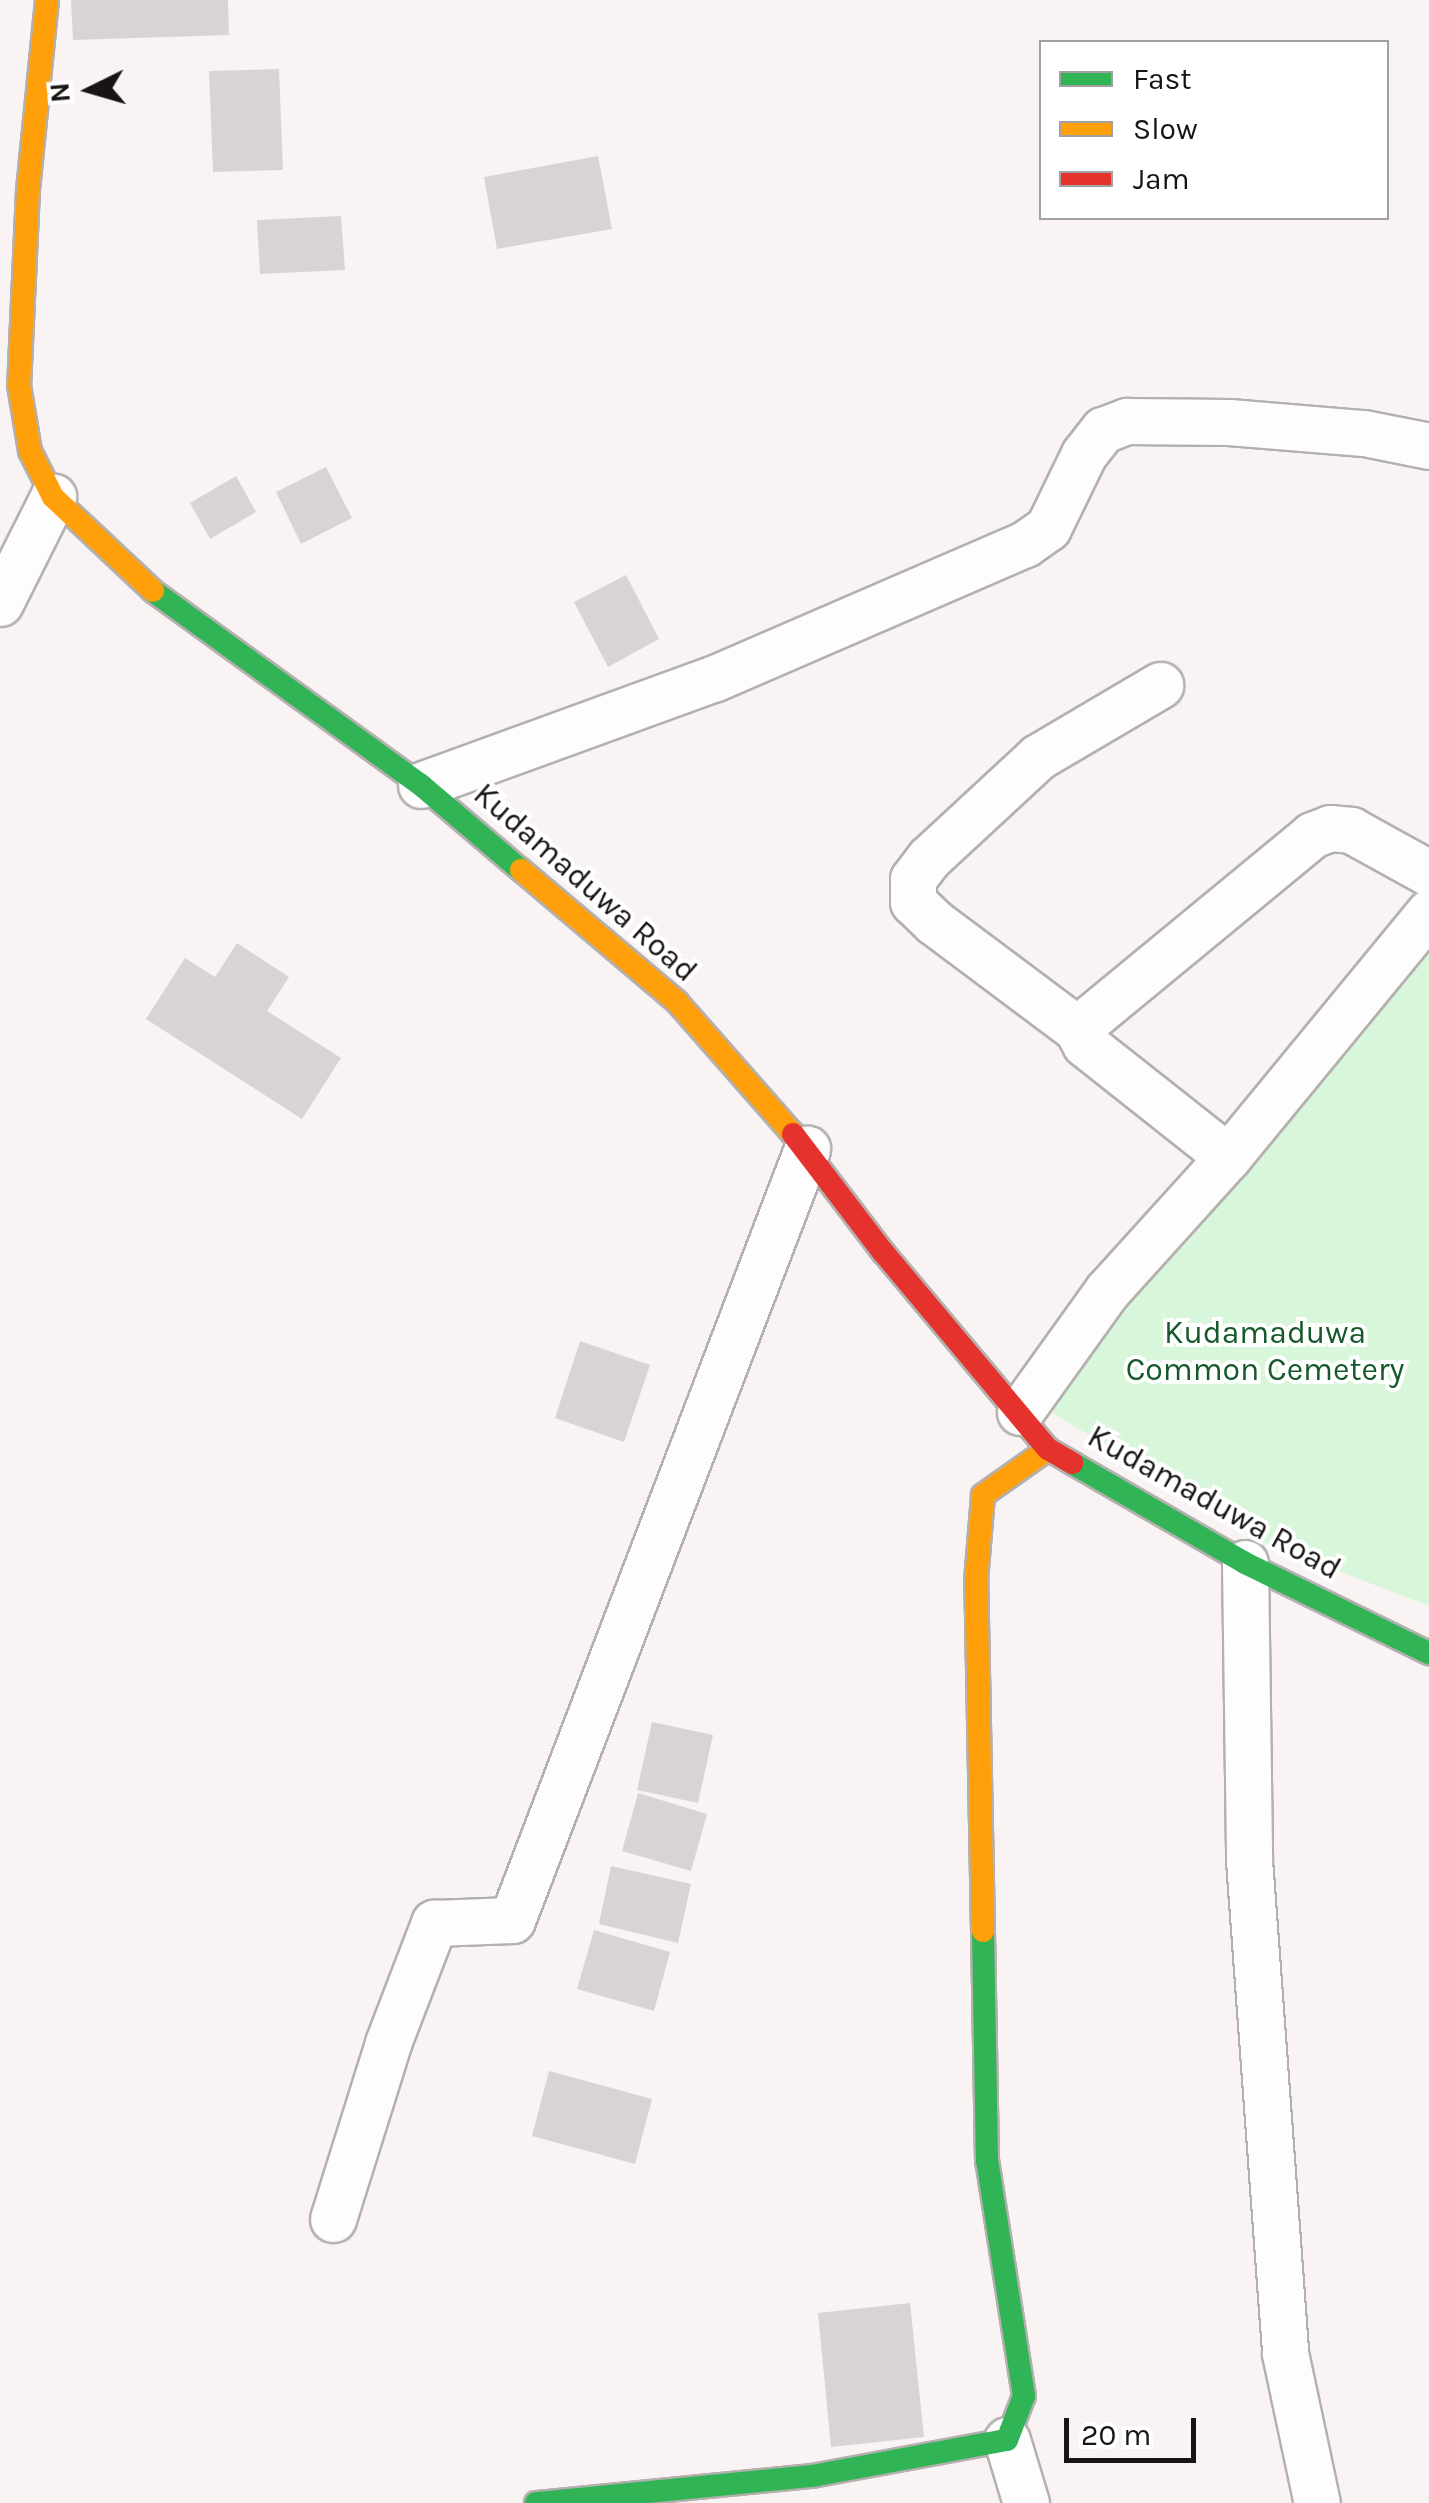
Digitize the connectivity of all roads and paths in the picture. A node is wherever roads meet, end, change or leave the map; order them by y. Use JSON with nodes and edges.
{"nodes":[{"id":1,"x":46,"y":0,"type":"edge"},
{"id":2,"x":1429,"y":446,"type":"edge"},
{"id":3,"x":53,"y":497,"type":"junction"},
{"id":4,"x":0,"y":603,"type":"edge"},
{"id":5,"x":1160,"y":684,"type":"dead end"},
{"id":6,"x":422,"y":785,"type":"junction"},
{"id":7,"x":1429,"y":873,"type":"edge"},
{"id":8,"x":1429,"y":912,"type":"edge"},
{"id":9,"x":1077,"y":1029,"type":"junction"},
{"id":10,"x":807,"y":1149,"type":"junction"},
{"id":11,"x":1228,"y":1157,"type":"junction"},
{"id":12,"x":1020,"y":1412,"type":"junction"},
{"id":13,"x":1048,"y":1449,"type":"junction"},
{"id":14,"x":1245,"y":1562,"type":"junction"},
{"id":15,"x":1429,"y":1654,"type":"edge"},
{"id":16,"x":333,"y":2219,"type":"dead end"},
{"id":17,"x":1007,"y":2440,"type":"junction"},
{"id":18,"x":815,"y":2490,"type":"edge"},
{"id":19,"x":536,"y":2503,"type":"edge"},
{"id":20,"x":1026,"y":2503,"type":"edge"},
{"id":21,"x":1317,"y":2503,"type":"edge"}],
"edges":[{"from":1,"to":3,"type":"street","name":"Kudamaduwa Road"},
{"from":2,"to":6,"type":"street"},
{"from":3,"to":4,"type":"street"},
{"from":3,"to":6,"type":"street","name":"Kudamaduwa Road"},
{"from":5,"to":9,"type":"street"},
{"from":6,"to":10,"type":"street","name":"Kudamaduwa Road"},
{"from":7,"to":9,"type":"street"},
{"from":8,"to":11,"type":"street"},
{"from":9,"to":11,"type":"street"},
{"from":10,"to":12,"type":"street","name":"Kudamaduwa Road"},
{"from":10,"to":16,"type":"street"},
{"from":11,"to":12,"type":"street"},
{"from":12,"to":13,"type":"street","name":"Kudamaduwa Road"},
{"from":13,"to":14,"type":"street","name":"Kudamaduwa Road"},
{"from":13,"to":17,"type":"street"},
{"from":14,"to":15,"type":"street","name":"Kudamaduwa Road"},
{"from":14,"to":21,"type":"street"},
{"from":17,"to":18,"type":"street"},
{"from":17,"to":20,"type":"street"},
{"from":18,"to":19,"type":"street"}]}
